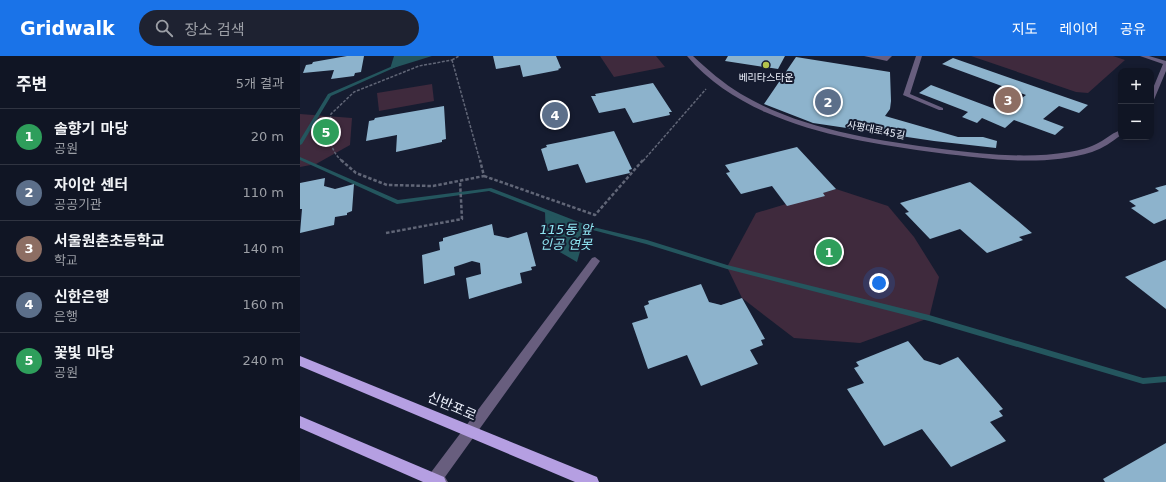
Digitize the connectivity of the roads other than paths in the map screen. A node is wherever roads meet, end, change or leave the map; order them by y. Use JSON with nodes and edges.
{"nodes":[{"id":1,"x":690,"y":56,"type":"edge"},
{"id":2,"x":867,"y":56,"type":"edge"},
{"id":3,"x":889,"y":56,"type":"edge"},
{"id":4,"x":919,"y":56,"type":"edge"},
{"id":5,"x":1143,"y":56,"type":"edge"},
{"id":6,"x":1166,"y":63,"type":"edge"},
{"id":7,"x":1154,"y":93,"type":"edge"},
{"id":8,"x":941,"y":109,"type":"dead end"},
{"id":9,"x":1118,"y":134,"type":"edge"},
{"id":10,"x":595,"y":261,"type":"dead end"},
{"id":11,"x":300,"y":360,"type":"edge"},
{"id":12,"x":300,"y":422,"type":"edge"},
{"id":13,"x":469,"y":431,"type":"junction"},
{"id":14,"x":438,"y":481,"type":"edge"},
{"id":15,"x":592,"y":482,"type":"edge"}],
"edges":[{"from":1,"to":9,"type":"lane","name":"사평대로45길"},
{"from":2,"to":3,"type":"lane"},
{"from":4,"to":8,"type":"lane"},
{"from":5,"to":6,"type":"lane"},
{"from":6,"to":7,"type":"lane"},
{"from":10,"to":13,"type":"lane"},
{"from":11,"to":13,"type":"main road","name":"신반포로"},
{"from":12,"to":14,"type":"main road"},
{"from":13,"to":14,"type":"lane"},
{"from":13,"to":15,"type":"main road","name":"신반포로"}]}
